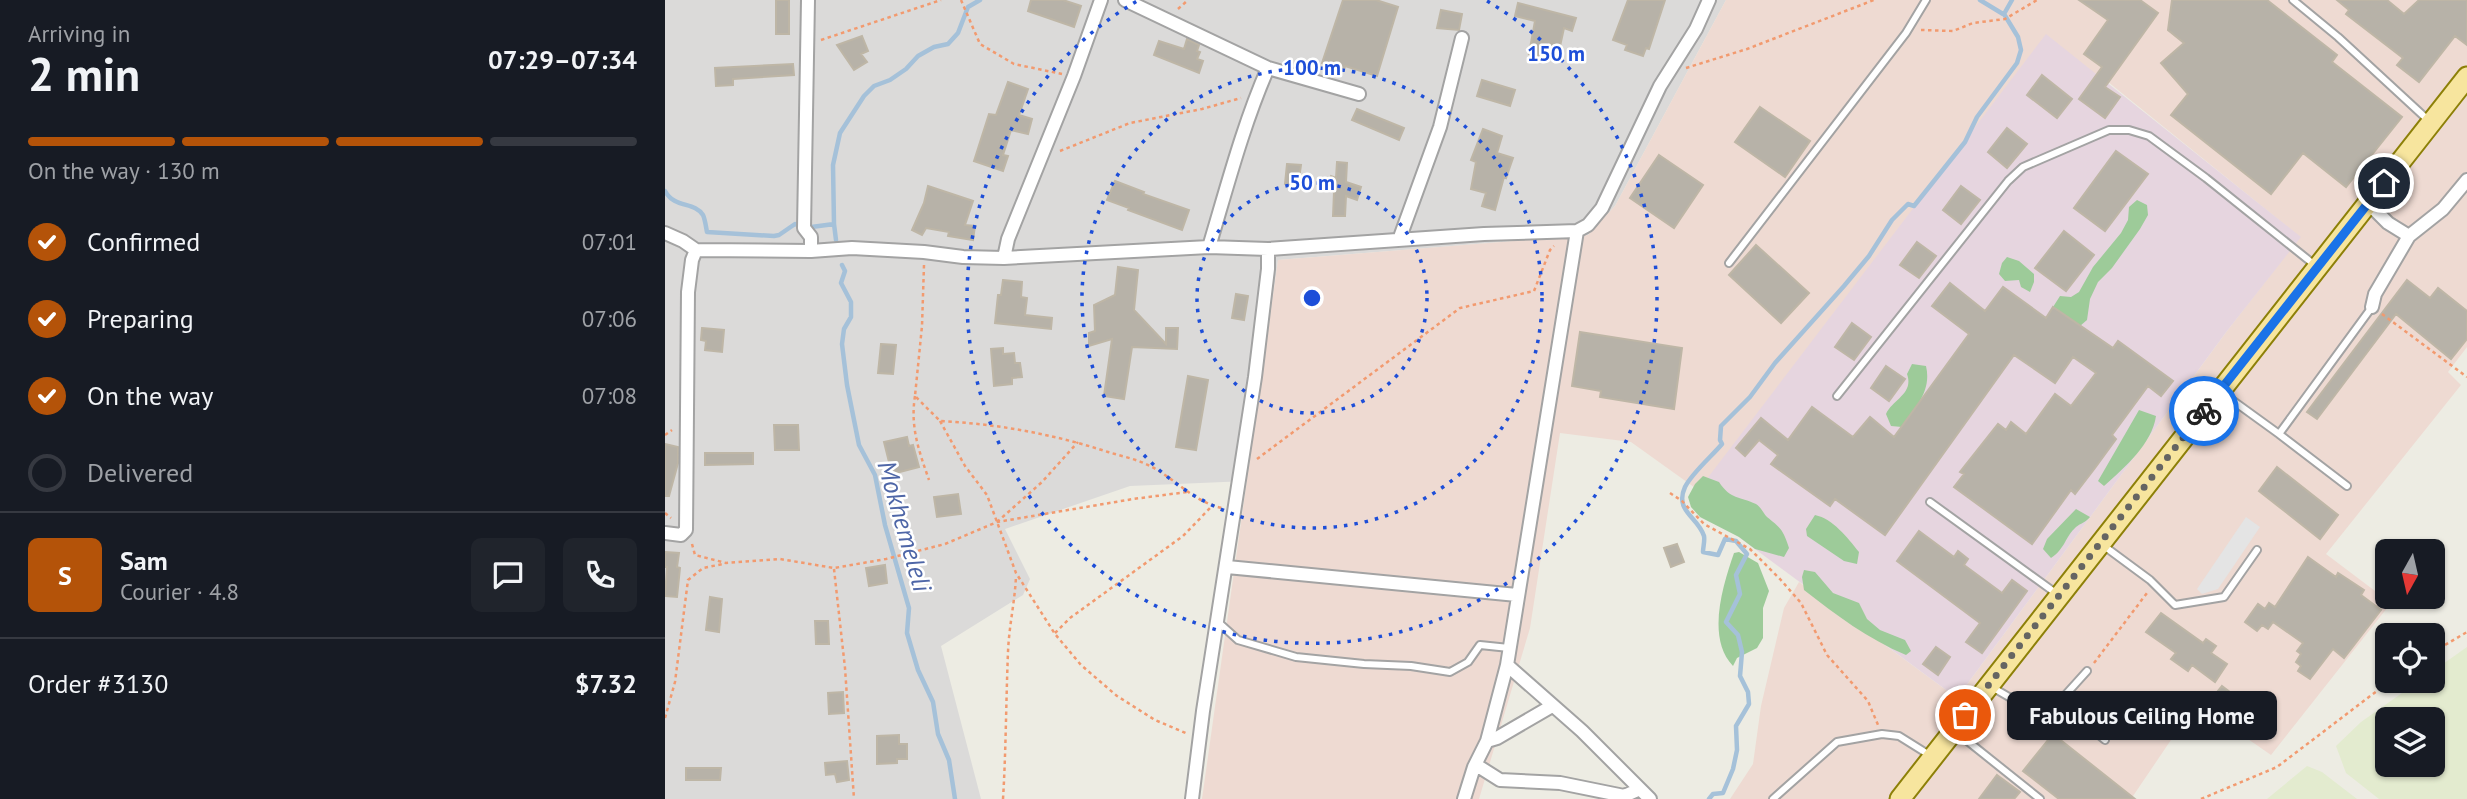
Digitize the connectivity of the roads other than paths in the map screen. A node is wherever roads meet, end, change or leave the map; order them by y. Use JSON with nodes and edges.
{"nodes":[{"id":1,"x":808,"y":0,"type":"edge"},
{"id":2,"x":1101,"y":0,"type":"edge"},
{"id":3,"x":1125,"y":0,"type":"edge"},
{"id":4,"x":1709,"y":0,"type":"edge"},
{"id":5,"x":1927,"y":0,"type":"edge"},
{"id":6,"x":2293,"y":0,"type":"edge"},
{"id":7,"x":1462,"y":38,"type":"dead end"},
{"id":8,"x":1268,"y":68,"type":"junction"},
{"id":9,"x":2467,"y":77,"type":"edge"},
{"id":10,"x":1359,"y":94,"type":"dead end"},
{"id":11,"x":2431,"y":123,"type":"junction"},
{"id":12,"x":2467,"y":180,"type":"edge"},
{"id":13,"x":2368,"y":203,"type":"junction"},
{"id":14,"x":1574,"y":232,"type":"junction"},
{"id":15,"x":665,"y":233,"type":"edge"},
{"id":16,"x":2409,"y":236,"type":"junction"},
{"id":17,"x":1399,"y":240,"type":"junction"},
{"id":18,"x":1209,"y":247,"type":"junction"},
{"id":19,"x":1268,"y":249,"type":"junction"},
{"id":20,"x":696,"y":250,"type":"junction"},
{"id":21,"x":811,"y":251,"type":"junction"},
{"id":22,"x":1005,"y":258,"type":"junction"},
{"id":23,"x":1729,"y":263,"type":"dead end"},
{"id":24,"x":2318,"y":267,"type":"junction"},
{"id":25,"x":2372,"y":306,"type":"joint"},
{"id":26,"x":2220,"y":391,"type":"junction"},
{"id":27,"x":1837,"y":396,"type":"dead end"},
{"id":28,"x":2279,"y":433,"type":"junction"},
{"id":29,"x":2347,"y":486,"type":"dead end"},
{"id":30,"x":1930,"y":502,"type":"dead end"},
{"id":31,"x":665,"y":533,"type":"edge"},
{"id":32,"x":2100,"y":542,"type":"junction"},
{"id":33,"x":2257,"y":550,"type":"dead end"},
{"id":34,"x":1227,"y":567,"type":"junction"},
{"id":35,"x":1517,"y":595,"type":"junction"},
{"id":36,"x":2059,"y":595,"type":"junction"},
{"id":37,"x":1218,"y":622,"type":"junction"},
{"id":38,"x":1509,"y":648,"type":"junction"},
{"id":39,"x":1507,"y":665,"type":"junction"},
{"id":40,"x":2087,"y":671,"type":"road end"},
{"id":41,"x":1989,"y":685,"type":"junction"},
{"id":42,"x":2059,"y":702,"type":"junction"},
{"id":43,"x":1552,"y":706,"type":"junction"},
{"id":44,"x":1954,"y":730,"type":"junction"},
{"id":45,"x":2105,"y":740,"type":"dead end"},
{"id":46,"x":1487,"y":741,"type":"junction"},
{"id":47,"x":1933,"y":757,"type":"junction"},
{"id":48,"x":1474,"y":767,"type":"junction"},
{"id":49,"x":1640,"y":789,"type":"junction"},
{"id":50,"x":1192,"y":799,"type":"edge"},
{"id":51,"x":1464,"y":799,"type":"edge"},
{"id":52,"x":1650,"y":799,"type":"edge"},
{"id":53,"x":1773,"y":799,"type":"edge"},
{"id":54,"x":1900,"y":799,"type":"edge"},
{"id":55,"x":2040,"y":799,"type":"edge"}],
"edges":[{"from":1,"to":21,"type":"street"},
{"from":2,"to":22,"type":"street"},
{"from":3,"to":8,"type":"street"},
{"from":4,"to":14,"type":"street"},
{"from":5,"to":23,"type":"lane"},
{"from":6,"to":11,"type":"lane"},
{"from":7,"to":17,"type":"street"},
{"from":8,"to":10,"type":"street"},
{"from":8,"to":18,"type":"street"},
{"from":9,"to":11,"type":"main road"},
{"from":11,"to":13,"type":"main road"},
{"from":12,"to":16,"type":"street"},
{"from":13,"to":16,"type":"street"},
{"from":13,"to":24,"type":"main road"},
{"from":14,"to":17,"type":"street"},
{"from":14,"to":35,"type":"street"},
{"from":15,"to":20,"type":"street"},
{"from":16,"to":25,"type":"street"},
{"from":17,"to":19,"type":"street"},
{"from":18,"to":19,"type":"street"},
{"from":18,"to":22,"type":"street"},
{"from":19,"to":34,"type":"street"},
{"from":20,"to":21,"type":"street"},
{"from":20,"to":31,"type":"street"},
{"from":21,"to":22,"type":"street"},
{"from":24,"to":26,"type":"main road"},
{"from":24,"to":27,"type":"lane"},
{"from":25,"to":28,"type":"lane"},
{"from":26,"to":28,"type":"lane"},
{"from":26,"to":32,"type":"main road"},
{"from":28,"to":29,"type":"lane"},
{"from":30,"to":36,"type":"lane"},
{"from":32,"to":33,"type":"lane"},
{"from":32,"to":36,"type":"main road"},
{"from":34,"to":35,"type":"street"},
{"from":34,"to":37,"type":"street"},
{"from":35,"to":38,"type":"street"},
{"from":36,"to":41,"type":"main road"},
{"from":37,"to":38,"type":"lane"},
{"from":37,"to":50,"type":"street"},
{"from":38,"to":39,"type":"street"},
{"from":39,"to":43,"type":"street"},
{"from":39,"to":46,"type":"street"},
{"from":40,"to":42,"type":"lane"},
{"from":41,"to":42,"type":"lane"},
{"from":41,"to":44,"type":"main road"},
{"from":42,"to":45,"type":"lane"},
{"from":43,"to":46,"type":"street"},
{"from":43,"to":49,"type":"street"},
{"from":44,"to":47,"type":"main road"},
{"from":44,"to":55,"type":"lane"},
{"from":46,"to":48,"type":"street"},
{"from":47,"to":53,"type":"lane"},
{"from":47,"to":54,"type":"main road"},
{"from":48,"to":49,"type":"street"},
{"from":48,"to":51,"type":"street"},
{"from":49,"to":52,"type":"street"}]}
